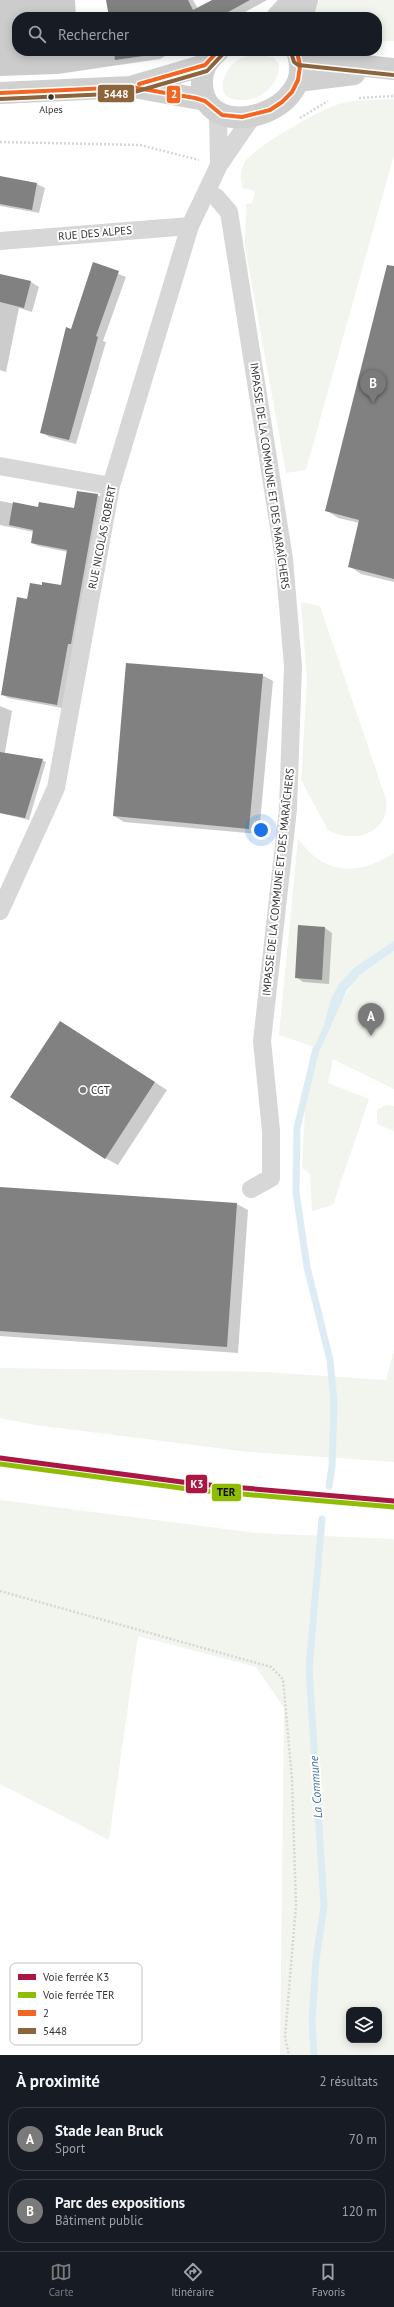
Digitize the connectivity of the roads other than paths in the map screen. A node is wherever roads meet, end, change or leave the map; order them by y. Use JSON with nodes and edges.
{"nodes":[{"id":1,"x":293,"y":0,"type":"edge"},
{"id":2,"x":307,"y":0,"type":"edge"},
{"id":3,"x":282,"y":12,"type":"edge"},
{"id":4,"x":303,"y":12,"type":"edge"},
{"id":5,"x":298,"y":56,"type":"edge"},
{"id":6,"x":305,"y":56,"type":"edge"},
{"id":7,"x":212,"y":58,"type":"edge"},
{"id":8,"x":390,"y":69,"type":"edge"},
{"id":9,"x":298,"y":82,"type":"junction"},
{"id":10,"x":130,"y":87,"type":"junction"},
{"id":11,"x":0,"y":93,"type":"edge"},
{"id":12,"x":211,"y":106,"type":"junction"},
{"id":13,"x":252,"y":117,"type":"junction"},
{"id":14,"x":219,"y":165,"type":"junction"},
{"id":15,"x":208,"y":193,"type":"junction"},
{"id":16,"x":190,"y":226,"type":"junction"},
{"id":17,"x":0,"y":241,"type":"edge"},
{"id":18,"x":0,"y":466,"type":"edge"},
{"id":19,"x":111,"y":486,"type":"junction"},
{"id":20,"x":0,"y":911,"type":"edge"},
{"id":21,"x":251,"y":1189,"type":"dead end"}],
"edges":[{"from":1,"to":3,"type":"main road"},
{"from":2,"to":4,"type":"main road"},
{"from":5,"to":9,"type":"main road"},
{"from":6,"to":8,"type":"main road"},
{"from":7,"to":10,"type":"main road"},
{"from":7,"to":12,"type":"main road"},
{"from":8,"to":9,"type":"main road"},
{"from":9,"to":13,"type":"main road"},
{"from":10,"to":11,"type":"main road"},
{"from":10,"to":12,"type":"main road"},
{"from":12,"to":13,"type":"main road"},
{"from":12,"to":14,"type":"street","name":"RUE NICOLAS ROBERT"},
{"from":13,"to":14,"type":"street","name":"RUE NICOLAS ROBERT"},
{"from":14,"to":15,"type":"street","name":"RUE NICOLAS ROBERT"},
{"from":15,"to":16,"type":"street","name":"RUE NICOLAS ROBERT"},
{"from":15,"to":21,"type":"street","name":"IMPASSE DE LA COMMUNE ET DES MARAÎCHERS"},
{"from":16,"to":17,"type":"street","name":"RUE DES ALPES"},
{"from":16,"to":19,"type":"street","name":"RUE NICOLAS ROBERT"},
{"from":18,"to":19,"type":"street"},
{"from":19,"to":20,"type":"street","name":"RUE NICOLAS ROBERT"}]}
